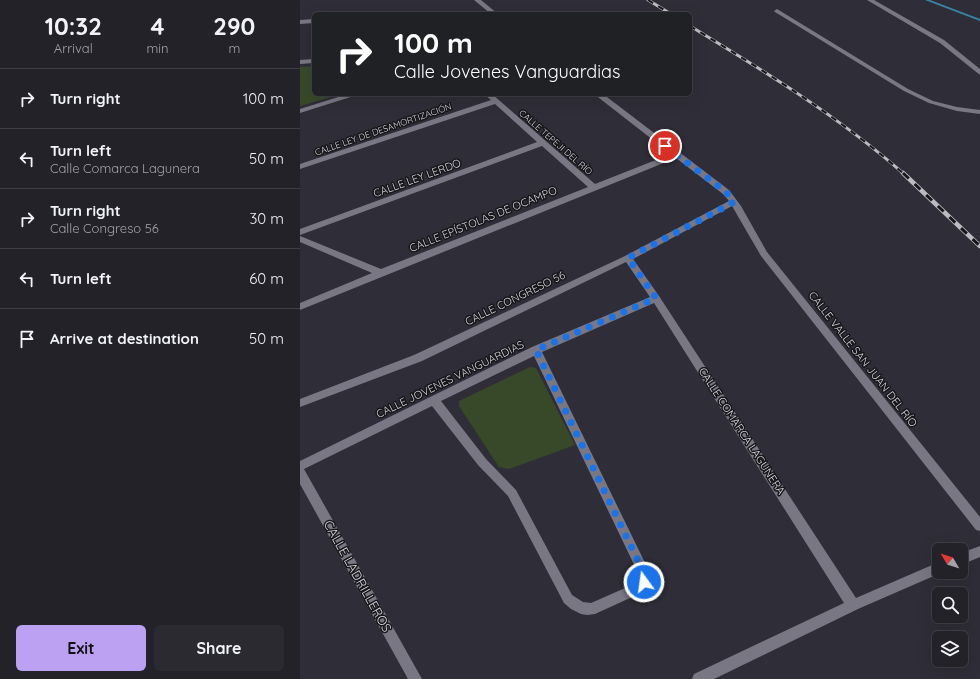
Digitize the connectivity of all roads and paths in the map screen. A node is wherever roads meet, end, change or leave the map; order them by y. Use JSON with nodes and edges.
{"nodes":[{"id":1,"x":477,"y":0,"type":"edge"},
{"id":2,"x":870,"y":0,"type":"edge"},
{"id":3,"x":777,"y":11,"type":"dead end"},
{"id":4,"x":492,"y":12,"type":"edge"},
{"id":5,"x":312,"y":21,"type":"edge"},
{"id":6,"x":300,"y":22,"type":"edge"},
{"id":7,"x":312,"y":61,"type":"edge"},
{"id":8,"x":300,"y":62,"type":"edge"},
{"id":9,"x":980,"y":73,"type":"edge"},
{"id":10,"x":349,"y":96,"type":"edge"},
{"id":11,"x":490,"y":96,"type":"edge"},
{"id":12,"x":601,"y":96,"type":"edge"},
{"id":13,"x":496,"y":102,"type":"junction"},
{"id":14,"x":300,"y":111,"type":"edge"},
{"id":15,"x":980,"y":112,"type":"edge"},
{"id":16,"x":542,"y":144,"type":"junction"},
{"id":17,"x":676,"y":155,"type":"junction"},
{"id":18,"x":300,"y":167,"type":"edge"},
{"id":19,"x":594,"y":188,"type":"junction"},
{"id":20,"x":734,"y":202,"type":"junction"},
{"id":21,"x":300,"y":232,"type":"edge"},
{"id":22,"x":300,"y":239,"type":"edge"},
{"id":23,"x":628,"y":258,"type":"junction"},
{"id":24,"x":381,"y":273,"type":"junction"},
{"id":25,"x":656,"y":298,"type":"junction"},
{"id":26,"x":300,"y":308,"type":"edge"},
{"id":27,"x":536,"y":350,"type":"junction"},
{"id":28,"x":434,"y":400,"type":"junction"},
{"id":29,"x":300,"y":403,"type":"edge"},
{"id":30,"x":300,"y":466,"type":"edge"},
{"id":31,"x":300,"y":473,"type":"edge"},
{"id":32,"x":980,"y":526,"type":"edge"},
{"id":33,"x":980,"y":551,"type":"edge"},
{"id":34,"x":968,"y":556,"type":"edge"},
{"id":35,"x":932,"y":571,"type":"edge"},
{"id":36,"x":853,"y":605,"type":"junction"},
{"id":37,"x":415,"y":679,"type":"edge"},
{"id":38,"x":699,"y":679,"type":"edge"}],
"edges":[{"from":1,"to":4,"type":"street"},
{"from":2,"to":9,"type":"lane"},
{"from":3,"to":15,"type":"lane"},
{"from":5,"to":6,"type":"street"},
{"from":7,"to":8,"type":"street"},
{"from":10,"to":14,"type":"street"},
{"from":11,"to":13,"type":"street","name":"CALLE TEPEJI DEL RÍO"},
{"from":12,"to":17,"type":"street","name":"CALLE VALLE SAN JUAN DEL RÍO"},
{"from":13,"to":16,"type":"street","name":"CALLE TEPEJI DEL RÍO"},
{"from":13,"to":18,"type":"street","name":"CALLE LEY DE DESAMORTIZACIÓN"},
{"from":16,"to":19,"type":"street","name":"CALLE TEPEJI DEL RÍO"},
{"from":16,"to":21,"type":"street","name":"CALLE LEY LERDO"},
{"from":17,"to":19,"type":"street","name":"CALLE EPÍSTOLAS DE OCAMPO"},
{"from":17,"to":20,"type":"street","name":"CALLE VALLE SAN JUAN DEL RÍO"},
{"from":19,"to":24,"type":"street","name":"CALLE EPÍSTOLAS DE OCAMPO"},
{"from":20,"to":23,"type":"street","name":"CALLE CONGRESO 56"},
{"from":20,"to":32,"type":"street","name":"CALLE VALLE SAN JUAN DEL RÍO"},
{"from":22,"to":24,"type":"street"},
{"from":23,"to":25,"type":"street","name":"CALLE COMARCA LAGUNERA"},
{"from":23,"to":29,"type":"street","name":"CALLE CONGRESO 56"},
{"from":24,"to":26,"type":"street","name":"CALLE EPÍSTOLAS DE OCAMPO"},
{"from":25,"to":27,"type":"street","name":"CALLE JOVENES VANGUARDIAS"},
{"from":25,"to":36,"type":"street","name":"CALLE COMARCA LAGUNERA"},
{"from":27,"to":28,"type":"street","name":"CALLE JOVENES VANGUARDIAS"},
{"from":27,"to":28,"type":"street"},
{"from":28,"to":30,"type":"street","name":"CALLE JOVENES VANGUARDIAS"},
{"from":31,"to":37,"type":"street","name":"CALLE LADRILLEROS"},
{"from":33,"to":34,"type":"street"},
{"from":35,"to":36,"type":"street"},
{"from":36,"to":38,"type":"street"}]}
